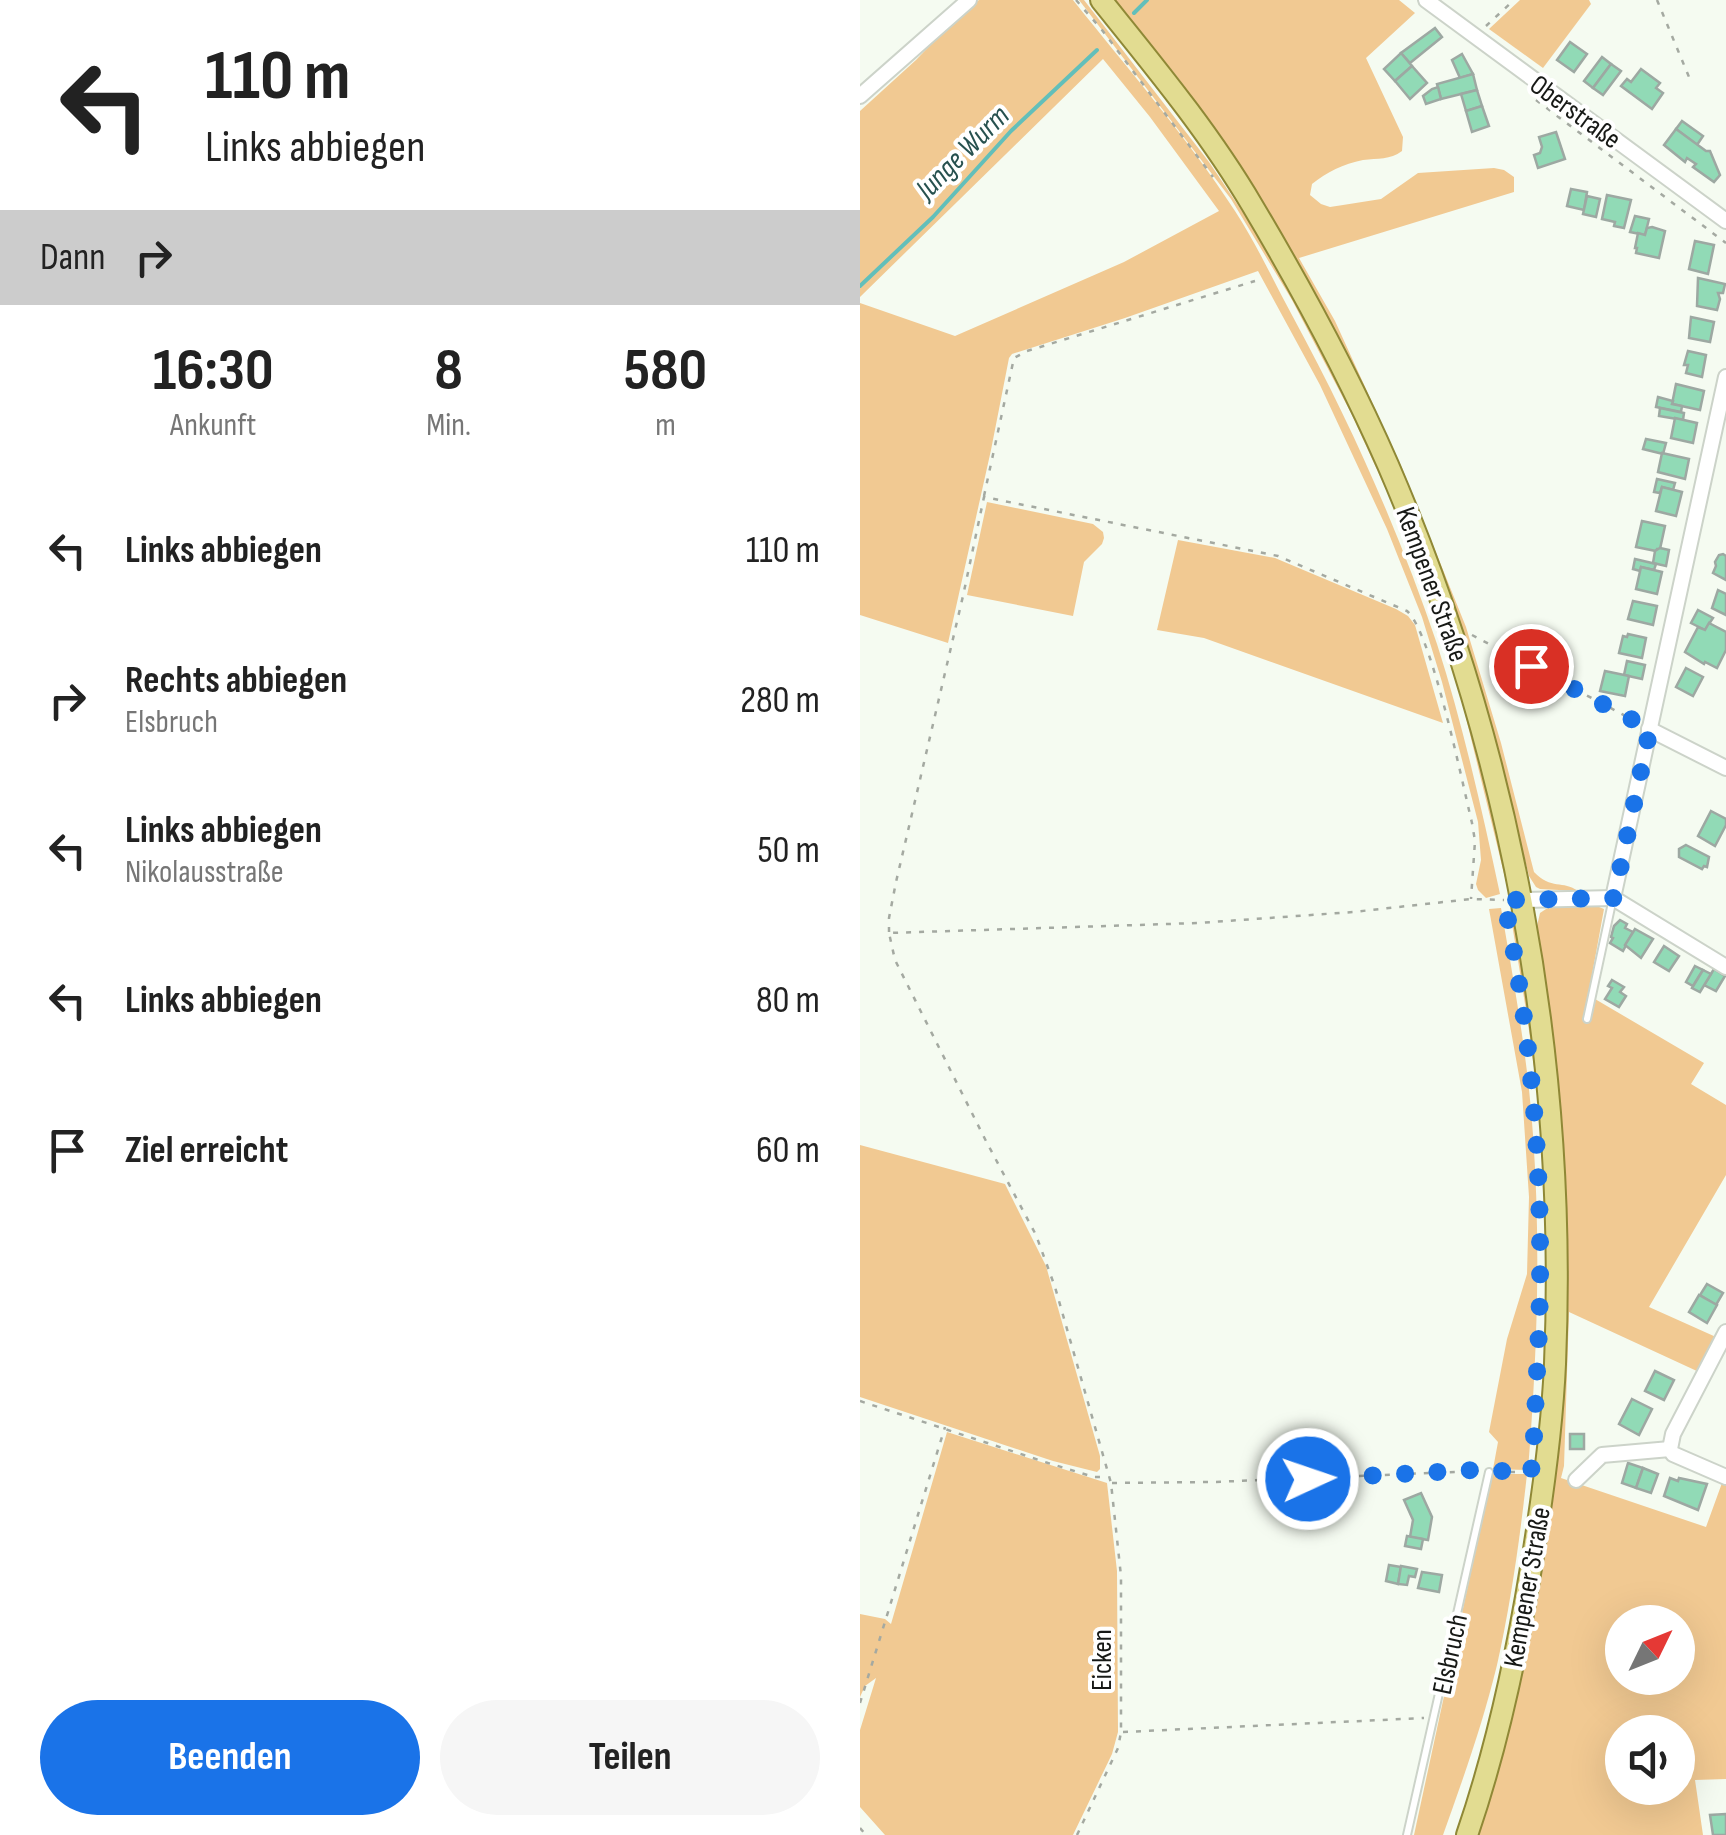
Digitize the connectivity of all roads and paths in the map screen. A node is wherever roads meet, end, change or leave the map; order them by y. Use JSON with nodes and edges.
{"nodes":[{"id":1,"x":969,"y":0,"type":"edge"},
{"id":2,"x":1076,"y":0,"type":"edge"},
{"id":3,"x":1101,"y":0,"type":"edge"},
{"id":4,"x":1426,"y":0,"type":"edge"},
{"id":5,"x":1514,"y":0,"type":"edge"},
{"id":6,"x":1657,"y":0,"type":"edge"},
{"id":7,"x":1475,"y":38,"type":"junction"},
{"id":8,"x":1689,"y":77,"type":"dead end"},
{"id":9,"x":860,"y":96,"type":"edge"},
{"id":10,"x":1222,"y":189,"type":"dead end"},
{"id":11,"x":1726,"y":221,"type":"edge"},
{"id":12,"x":1255,"y":281,"type":"dead end"},
{"id":13,"x":1726,"y":377,"type":"edge"},
{"id":14,"x":984,"y":498,"type":"junction"},
{"id":15,"x":1472,"y":635,"type":"dead end"},
{"id":16,"x":1650,"y":729,"type":"junction"},
{"id":17,"x":1726,"y":768,"type":"edge"},
{"id":18,"x":1509,"y":897,"type":"junction"},
{"id":19,"x":1614,"y":898,"type":"junction"},
{"id":20,"x":1471,"y":899,"type":"junction"},
{"id":21,"x":889,"y":933,"type":"junction"},
{"id":22,"x":1726,"y":967,"type":"edge"},
{"id":23,"x":1587,"y":1019,"type":"dead end"},
{"id":24,"x":1726,"y":1332,"type":"edge"},
{"id":25,"x":860,"y":1400,"type":"edge"},
{"id":26,"x":944,"y":1428,"type":"junction"},
{"id":27,"x":1670,"y":1449,"type":"junction"},
{"id":28,"x":1532,"y":1463,"type":"dead end"},
{"id":29,"x":1489,"y":1472,"type":"junction"},
{"id":30,"x":1108,"y":1477,"type":"junction"},
{"id":31,"x":1726,"y":1477,"type":"edge"},
{"id":32,"x":1576,"y":1480,"type":"dead end"},
{"id":33,"x":1111,"y":1483,"type":"junction"},
{"id":34,"x":860,"y":1703,"type":"edge"},
{"id":35,"x":1434,"y":1719,"type":"junction"},
{"id":36,"x":1121,"y":1732,"type":"junction"},
{"id":37,"x":860,"y":1828,"type":"edge"},
{"id":38,"x":866,"y":1835,"type":"edge"},
{"id":39,"x":1076,"y":1835,"type":"edge"},
{"id":40,"x":1407,"y":1835,"type":"edge"},
{"id":41,"x":1467,"y":1835,"type":"edge"}],
"edges":[{"from":1,"to":9,"type":"street"},
{"from":2,"to":10,"type":"path"},
{"from":3,"to":18,"type":"main road","name":"Kempener Straße"},
{"from":4,"to":7,"type":"street","name":"Oberstraße"},
{"from":5,"to":7,"type":"path"},
{"from":6,"to":8,"type":"path"},
{"from":7,"to":11,"type":"street","name":"Oberstraße"},
{"from":12,"to":14,"type":"path"},
{"from":13,"to":16,"type":"street"},
{"from":14,"to":20,"type":"path"},
{"from":14,"to":21,"type":"path"},
{"from":15,"to":16,"type":"path"},
{"from":16,"to":17,"type":"street"},
{"from":16,"to":19,"type":"street"},
{"from":18,"to":19,"type":"street"},
{"from":18,"to":20,"type":"path"},
{"from":18,"to":41,"type":"main road","name":"Kempener Straße"},
{"from":19,"to":22,"type":"street"},
{"from":19,"to":23,"type":"lane"},
{"from":20,"to":21,"type":"path"},
{"from":21,"to":30,"type":"path","name":"Eicken"},
{"from":24,"to":27,"type":"street"},
{"from":25,"to":26,"type":"path"},
{"from":26,"to":30,"type":"path"},
{"from":26,"to":34,"type":"path"},
{"from":27,"to":31,"type":"street"},
{"from":27,"to":32,"type":"street"},
{"from":28,"to":29,"type":"path"},
{"from":29,"to":33,"type":"path"},
{"from":29,"to":35,"type":"lane","name":"Elsbruch"},
{"from":30,"to":33,"type":"path","name":"Eicken"},
{"from":33,"to":36,"type":"path","name":"Eicken"},
{"from":35,"to":36,"type":"path"},
{"from":35,"to":40,"type":"lane","name":"Elsbruch"},
{"from":36,"to":39,"type":"path","name":"Eicken"},
{"from":37,"to":38,"type":"path"}]}
